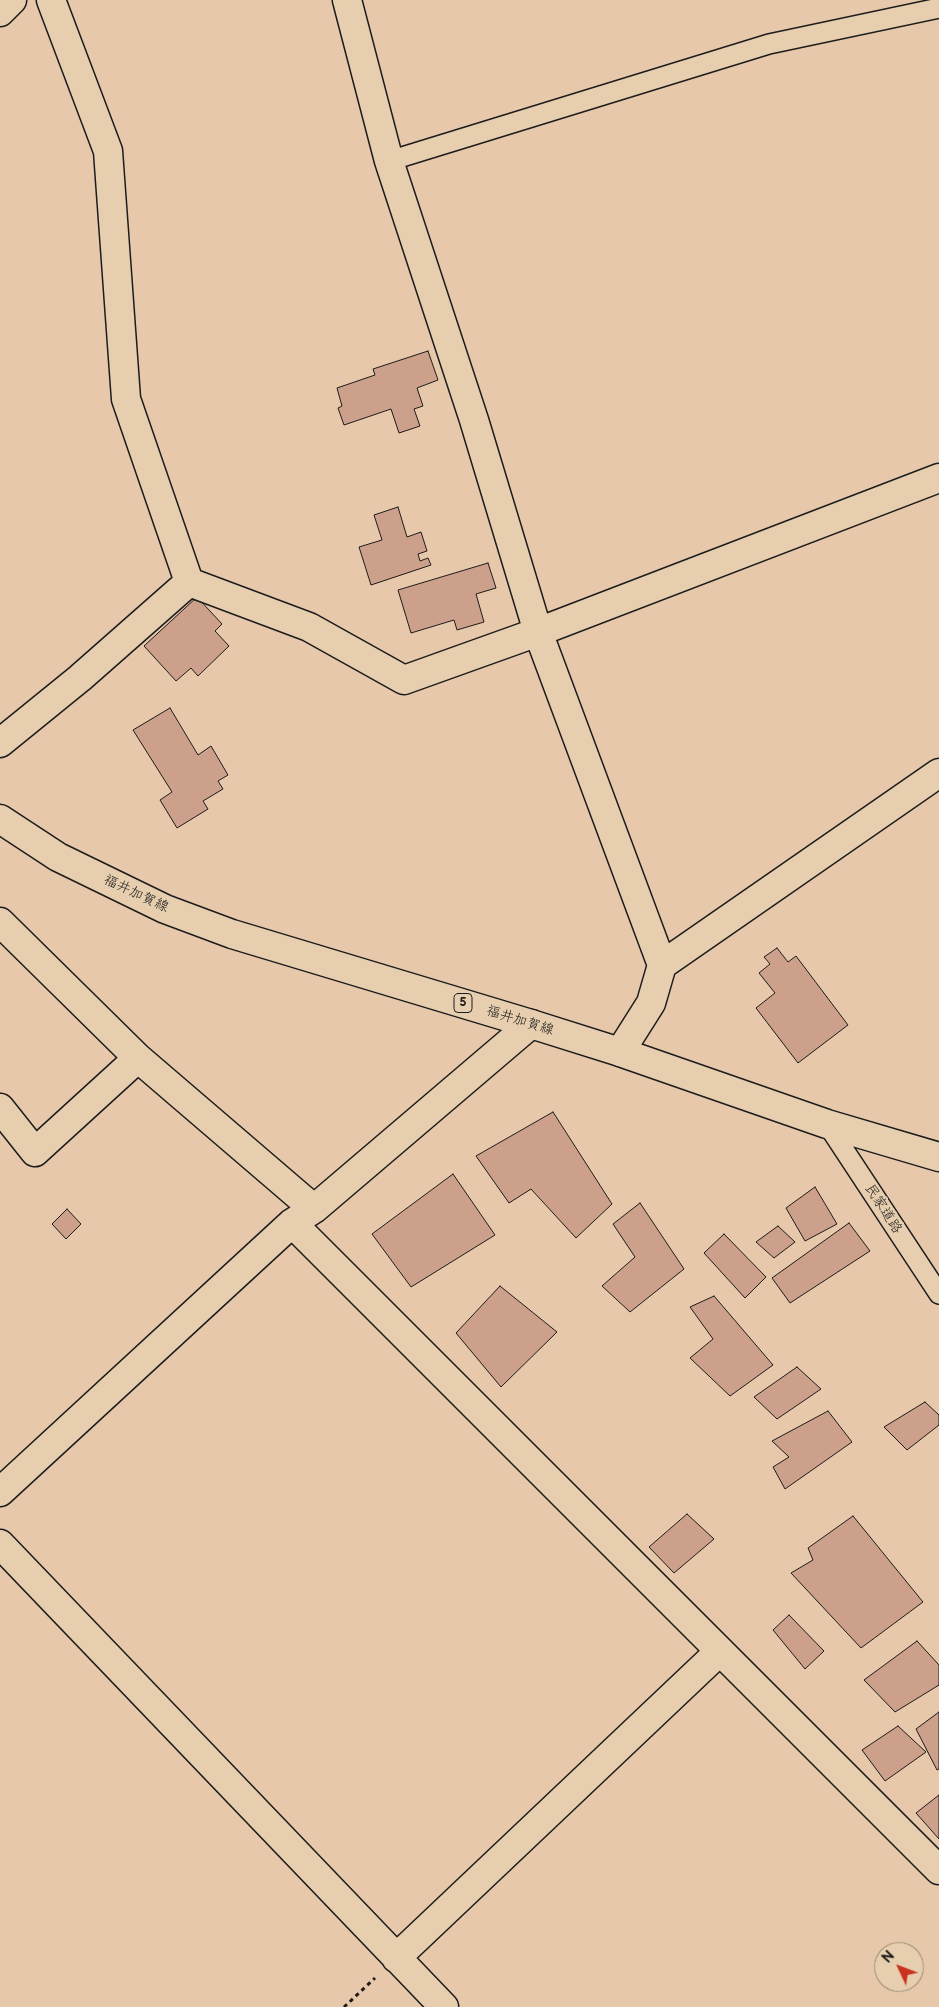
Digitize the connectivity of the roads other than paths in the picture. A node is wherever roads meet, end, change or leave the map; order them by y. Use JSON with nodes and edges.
{"nodes":[{"id":1,"x":12,"y":0,"type":"edge"},
{"id":2,"x":50,"y":0,"type":"edge"},
{"id":3,"x":347,"y":0,"type":"edge"},
{"id":4,"x":939,"y":8,"type":"edge"},
{"id":5,"x":0,"y":12,"type":"edge"},
{"id":6,"x":390,"y":161,"type":"junction"},
{"id":7,"x":939,"y":478,"type":"edge"},
{"id":8,"x":189,"y":582,"type":"junction"},
{"id":9,"x":538,"y":632,"type":"junction"},
{"id":10,"x":0,"y":743,"type":"edge"},
{"id":11,"x":939,"y":773,"type":"edge"},
{"id":12,"x":0,"y":819,"type":"edge"},
{"id":13,"x":0,"y":922,"type":"edge"},
{"id":14,"x":662,"y":965,"type":"junction"},
{"id":15,"x":532,"y":1024,"type":"junction"},
{"id":16,"x":620,"y":1052,"type":"junction"},
{"id":17,"x":138,"y":1058,"type":"junction"},
{"id":18,"x":0,"y":1108,"type":"edge"},
{"id":19,"x":827,"y":1124,"type":"junction"},
{"id":20,"x":939,"y":1157,"type":"edge"},
{"id":21,"x":303,"y":1216,"type":"junction"},
{"id":22,"x":939,"y":1294,"type":"edge"},
{"id":23,"x":0,"y":1492,"type":"edge"},
{"id":24,"x":0,"y":1544,"type":"edge"},
{"id":25,"x":720,"y":1651,"type":"junction"},
{"id":26,"x":939,"y":1870,"type":"edge"},
{"id":27,"x":396,"y":1958,"type":"junction"},
{"id":28,"x":444,"y":2007,"type":"edge"}],
"edges":[{"from":1,"to":5,"type":"street"},
{"from":2,"to":8,"type":"street"},
{"from":3,"to":6,"type":"street"},
{"from":4,"to":6,"type":"lane"},
{"from":6,"to":9,"type":"street"},
{"from":7,"to":9,"type":"street"},
{"from":8,"to":9,"type":"street"},
{"from":8,"to":10,"type":"street"},
{"from":9,"to":14,"type":"street"},
{"from":11,"to":14,"type":"street"},
{"from":12,"to":15,"type":"street","name":"福井加賀線","number":"5"},
{"from":13,"to":17,"type":"street"},
{"from":14,"to":16,"type":"street"},
{"from":15,"to":16,"type":"street","name":"福井加賀線","number":"5"},
{"from":15,"to":21,"type":"street"},
{"from":16,"to":19,"type":"street","name":"福井加賀線","number":"5"},
{"from":17,"to":18,"type":"street"},
{"from":17,"to":21,"type":"street"},
{"from":19,"to":20,"type":"street","name":"福井加賀線","number":"5"},
{"from":19,"to":22,"type":"lane","name":"民家道路"},
{"from":21,"to":23,"type":"street"},
{"from":21,"to":25,"type":"street"},
{"from":24,"to":27,"type":"street"},
{"from":25,"to":26,"type":"street"},
{"from":25,"to":27,"type":"street"},
{"from":27,"to":28,"type":"street"}]}
